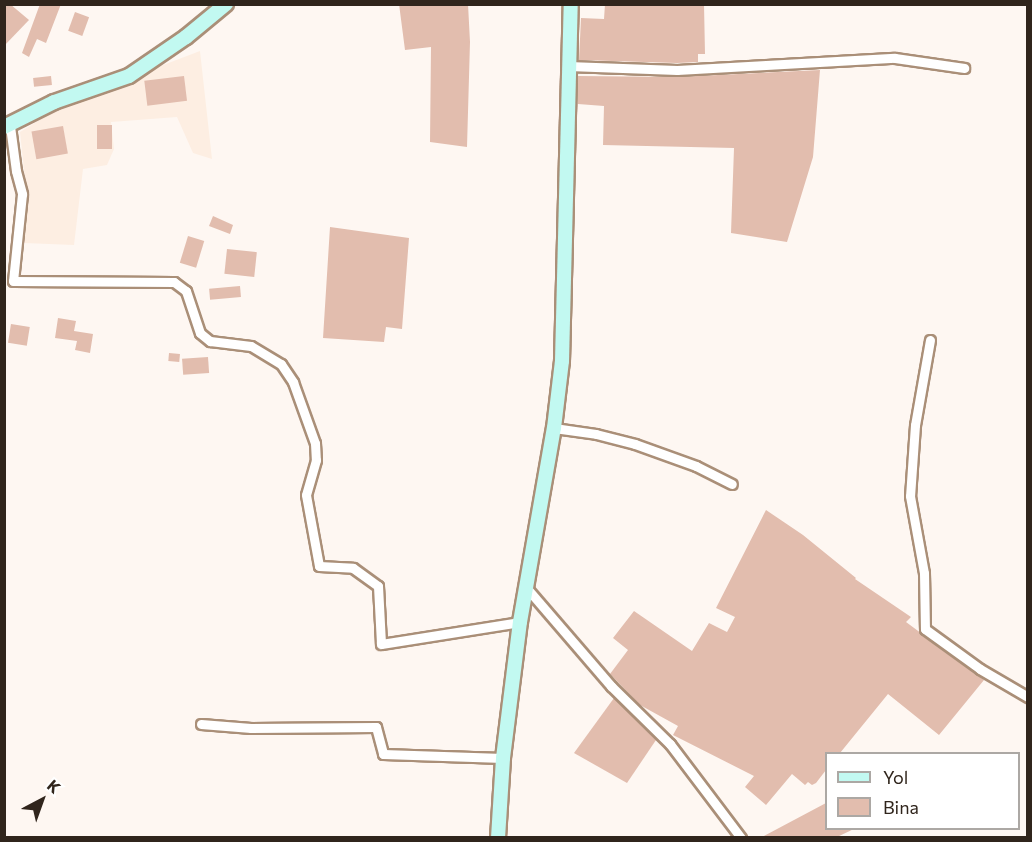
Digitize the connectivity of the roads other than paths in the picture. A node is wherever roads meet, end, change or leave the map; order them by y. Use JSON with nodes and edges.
{"nodes":[{"id":1,"x":571,"y":4,"type":"edge"},
{"id":2,"x":220,"y":8,"type":"edge"},
{"id":3,"x":568,"y":66,"type":"junction"},
{"id":4,"x":964,"y":68,"type":"dead end"},
{"id":5,"x":8,"y":127,"type":"edge"},
{"id":6,"x":9,"y":281,"type":"edge"},
{"id":7,"x":930,"y":340,"type":"dead end"},
{"id":8,"x":554,"y":428,"type":"junction"},
{"id":9,"x":732,"y":484,"type":"dead end"},
{"id":10,"x":525,"y":586,"type":"junction"},
{"id":11,"x":520,"y":622,"type":"junction"},
{"id":12,"x":1028,"y":698,"type":"edge"},
{"id":13,"x":201,"y":724,"type":"dead end"},
{"id":14,"x":503,"y":758,"type":"junction"},
{"id":15,"x":498,"y":837,"type":"edge"},
{"id":16,"x":741,"y":837,"type":"edge"}],
"edges":[{"from":1,"to":3,"type":"street"},
{"from":2,"to":5,"type":"street"},
{"from":3,"to":4,"type":"street"},
{"from":3,"to":8,"type":"street"},
{"from":5,"to":6,"type":"street"},
{"from":6,"to":11,"type":"street"},
{"from":7,"to":12,"type":"street"},
{"from":8,"to":9,"type":"street"},
{"from":8,"to":10,"type":"street"},
{"from":10,"to":11,"type":"street"},
{"from":10,"to":16,"type":"street"},
{"from":11,"to":14,"type":"street"},
{"from":13,"to":14,"type":"street"},
{"from":14,"to":15,"type":"street"}]}
